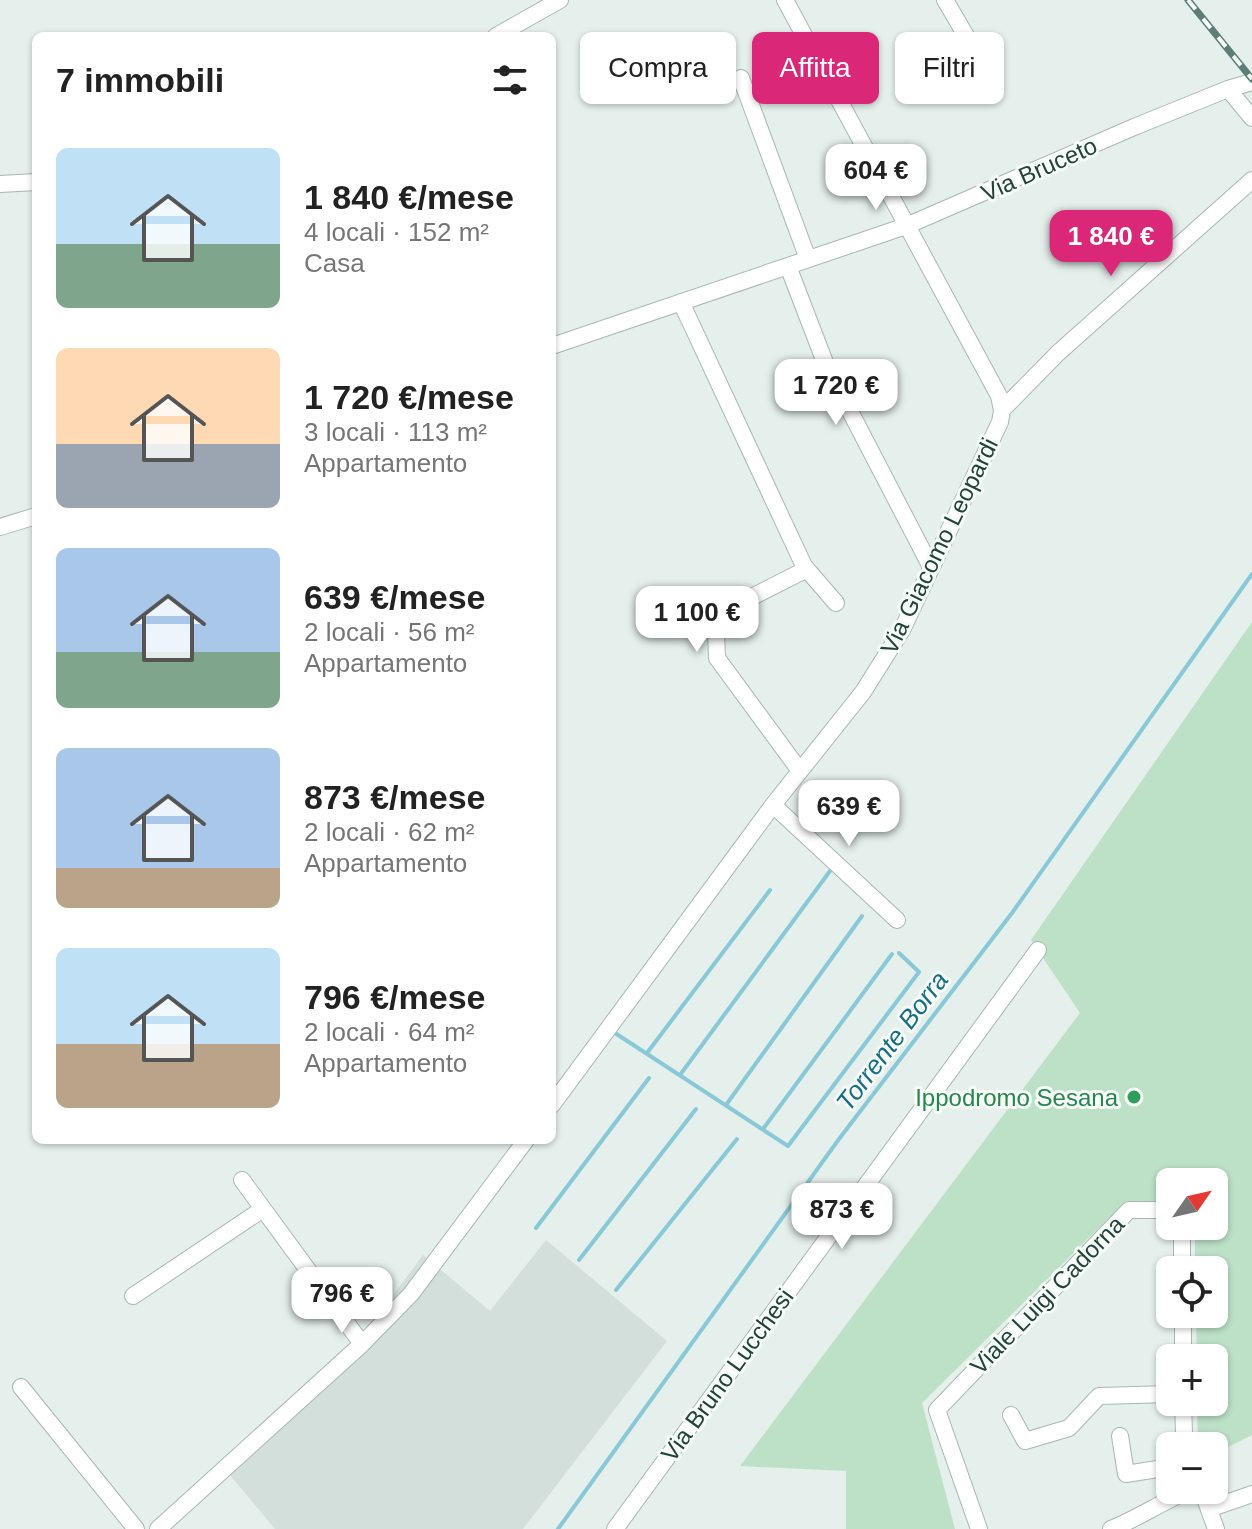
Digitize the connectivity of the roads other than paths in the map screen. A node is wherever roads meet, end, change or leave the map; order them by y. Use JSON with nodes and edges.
{"nodes":[{"id":1,"x":560,"y":0,"type":"edge"},
{"id":2,"x":785,"y":0,"type":"edge"},
{"id":3,"x":945,"y":0,"type":"edge"},
{"id":4,"x":503,"y":32,"type":"edge"},
{"id":5,"x":964,"y":32,"type":"edge"},
{"id":6,"x":741,"y":78,"type":"dead end"},
{"id":7,"x":1252,"y":82,"type":"edge"},
{"id":8,"x":1228,"y":89,"type":"junction"},
{"id":9,"x":1252,"y":118,"type":"edge"},
{"id":10,"x":1252,"y":180,"type":"edge"},
{"id":11,"x":32,"y":182,"type":"edge"},
{"id":12,"x":0,"y":184,"type":"edge"},
{"id":13,"x":906,"y":226,"type":"junction"},
{"id":14,"x":808,"y":259,"type":"junction"},
{"id":15,"x":788,"y":266,"type":"junction"},
{"id":16,"x":681,"y":302,"type":"junction"},
{"id":17,"x":556,"y":345,"type":"edge"},
{"id":18,"x":1002,"y":410,"type":"junction"},
{"id":19,"x":32,"y":517,"type":"edge"},
{"id":20,"x":0,"y":527,"type":"edge"},
{"id":21,"x":931,"y":567,"type":"junction"},
{"id":22,"x":807,"y":569,"type":"junction"},
{"id":23,"x":836,"y":603,"type":"dead end"},
{"id":24,"x":800,"y":771,"type":"junction"},
{"id":25,"x":773,"y":805,"type":"junction"},
{"id":26,"x":897,"y":920,"type":"dead end"},
{"id":27,"x":1038,"y":950,"type":"dead end"},
{"id":28,"x":556,"y":1100,"type":"edge"},
{"id":29,"x":523,"y":1144,"type":"edge"},
{"id":30,"x":242,"y":1180,"type":"dead end"},
{"id":31,"x":263,"y":1209,"type":"junction"},
{"id":32,"x":1156,"y":1210,"type":"edge"},
{"id":33,"x":133,"y":1296,"type":"dead end"},
{"id":34,"x":362,"y":1344,"type":"junction"},
{"id":35,"x":21,"y":1387,"type":"dead end"},
{"id":36,"x":1156,"y":1394,"type":"edge"},
{"id":37,"x":1011,"y":1415,"type":"dead end"},
{"id":38,"x":1120,"y":1436,"type":"dead end"},
{"id":39,"x":1156,"y":1469,"type":"edge"},
{"id":40,"x":1252,"y":1494,"type":"edge"},
{"id":41,"x":1161,"y":1504,"type":"edge"},
{"id":42,"x":1207,"y":1504,"type":"edge"},
{"id":43,"x":1209,"y":1509,"type":"junction"},
{"id":44,"x":136,"y":1529,"type":"edge"},
{"id":45,"x":158,"y":1529,"type":"edge"},
{"id":46,"x":615,"y":1529,"type":"edge"},
{"id":47,"x":979,"y":1529,"type":"edge"},
{"id":48,"x":1111,"y":1529,"type":"edge"},
{"id":49,"x":1216,"y":1529,"type":"edge"}],
"edges":[{"from":1,"to":4,"type":"street"},
{"from":2,"to":13,"type":"street"},
{"from":3,"to":5,"type":"street"},
{"from":6,"to":14,"type":"street"},
{"from":7,"to":8,"type":"street","name":"Via Bruceto"},
{"from":8,"to":9,"type":"street"},
{"from":8,"to":13,"type":"street","name":"Via Bruceto"},
{"from":10,"to":18,"type":"street","name":"Via Giacomo Leopardi"},
{"from":11,"to":12,"type":"street"},
{"from":13,"to":14,"type":"street","name":"Via Bruceto"},
{"from":13,"to":18,"type":"street"},
{"from":14,"to":15,"type":"street","name":"Via Bruceto"},
{"from":15,"to":16,"type":"street","name":"Via Bruceto"},
{"from":15,"to":21,"type":"street"},
{"from":16,"to":17,"type":"street","name":"Via Bruceto"},
{"from":16,"to":22,"type":"street"},
{"from":18,"to":21,"type":"street","name":"Via Giacomo Leopardi"},
{"from":19,"to":20,"type":"street"},
{"from":21,"to":24,"type":"street","name":"Via Giacomo Leopardi"},
{"from":22,"to":23,"type":"street"},
{"from":22,"to":24,"type":"street"},
{"from":24,"to":25,"type":"street","name":"Via Giacomo Leopardi"},
{"from":25,"to":26,"type":"street"},
{"from":25,"to":28,"type":"street","name":"Via Giacomo Leopardi"},
{"from":27,"to":46,"type":"street","name":"Via Bruno Lucchesi"},
{"from":29,"to":34,"type":"street"},
{"from":30,"to":31,"type":"street"},
{"from":31,"to":33,"type":"street"},
{"from":31,"to":34,"type":"street"},
{"from":32,"to":47,"type":"street","name":"Viale Luigi Cadorna"},
{"from":34,"to":45,"type":"street"},
{"from":35,"to":44,"type":"street"},
{"from":36,"to":37,"type":"street"},
{"from":38,"to":39,"type":"street"},
{"from":40,"to":43,"type":"street"},
{"from":41,"to":48,"type":"street"},
{"from":42,"to":43,"type":"street"},
{"from":43,"to":49,"type":"street"}]}
